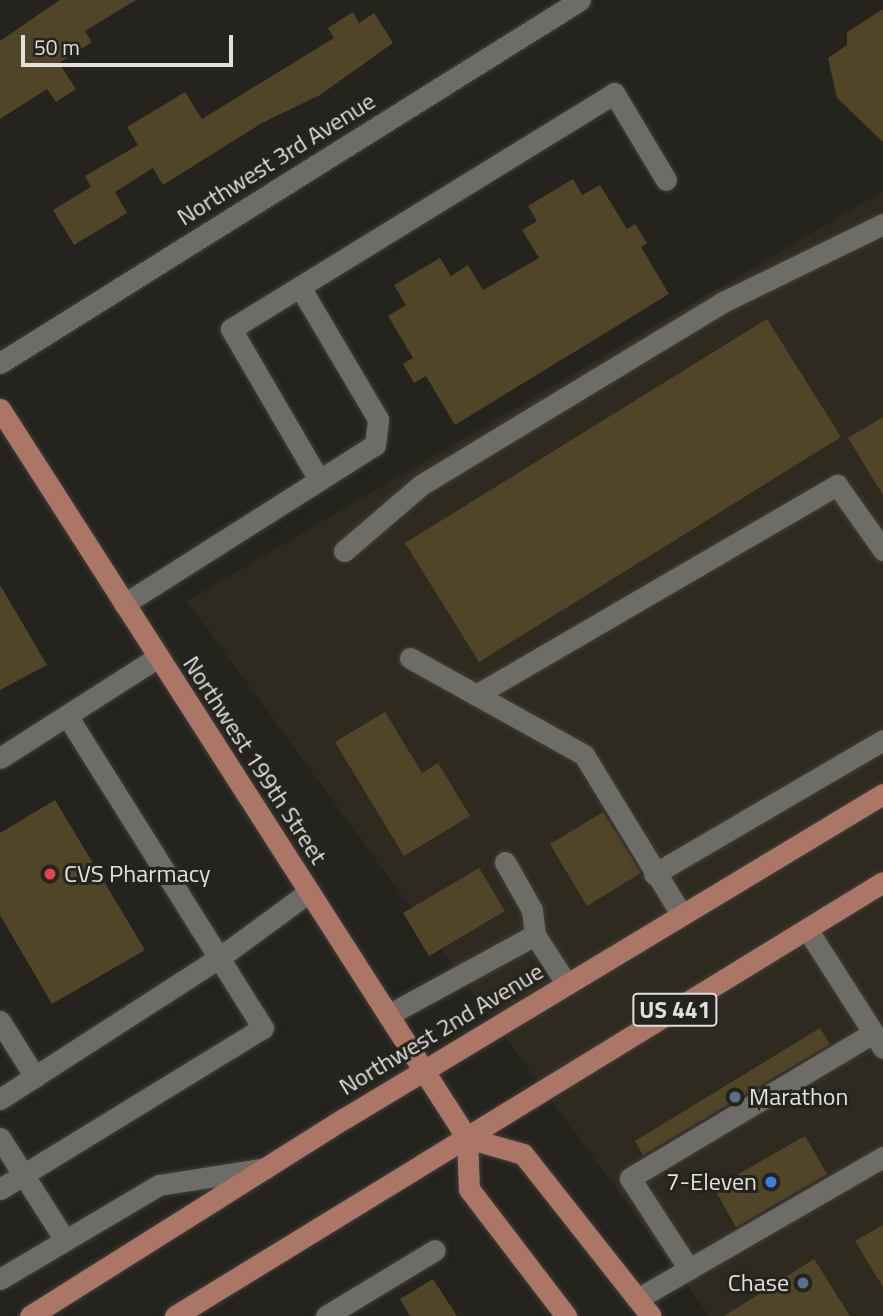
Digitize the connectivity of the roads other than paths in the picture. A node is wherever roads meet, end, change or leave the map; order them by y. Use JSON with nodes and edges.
{"nodes":[{"id":1,"x":580,"y":0,"type":"edge"},
{"id":2,"x":666,"y":180,"type":"dead end"},
{"id":3,"x":883,"y":224,"type":"edge"},
{"id":4,"x":300,"y":287,"type":"junction"},
{"id":5,"x":0,"y":363,"type":"edge"},
{"id":6,"x":0,"y":409,"type":"edge"},
{"id":7,"x":319,"y":480,"type":"junction"},
{"id":8,"x":883,"y":550,"type":"edge"},
{"id":9,"x":344,"y":551,"type":"dead end"},
{"id":10,"x":124,"y":604,"type":"junction"},
{"id":11,"x":158,"y":657,"type":"junction"},
{"id":12,"x":410,"y":658,"type":"dead end"},
{"id":13,"x":476,"y":695,"type":"junction"},
{"id":14,"x":67,"y":715,"type":"junction"},
{"id":15,"x":883,"y":740,"type":"edge"},
{"id":16,"x":0,"y":758,"type":"edge"},
{"id":17,"x":883,"y":794,"type":"edge"},
{"id":18,"x":505,"y":862,"type":"dead end"},
{"id":19,"x":654,"y":874,"type":"junction"},
{"id":20,"x":883,"y":882,"type":"edge"},
{"id":21,"x":309,"y":892,"type":"junction"},
{"id":22,"x":681,"y":914,"type":"junction"},
{"id":23,"x":807,"y":929,"type":"junction"},
{"id":24,"x":535,"y":935,"type":"junction"},
{"id":25,"x":219,"y":958,"type":"junction"},
{"id":26,"x":566,"y":983,"type":"junction"},
{"id":27,"x":388,"y":1015,"type":"junction"},
{"id":28,"x":0,"y":1021,"type":"edge"},
{"id":29,"x":878,"y":1041,"type":"edge"},
{"id":30,"x":423,"y":1070,"type":"junction"},
{"id":31,"x":35,"y":1077,"type":"junction"},
{"id":32,"x":0,"y":1100,"type":"edge"},
{"id":33,"x":0,"y":1138,"type":"edge"},
{"id":34,"x":467,"y":1138,"type":"junction"},
{"id":35,"x":883,"y":1157,"type":"edge"},
{"id":36,"x":268,"y":1167,"type":"junction"},
{"id":37,"x":24,"y":1174,"type":"junction"},
{"id":38,"x":0,"y":1189,"type":"edge"},
{"id":39,"x":65,"y":1240,"type":"junction"},
{"id":40,"x":435,"y":1250,"type":"dead end"},
{"id":41,"x":689,"y":1269,"type":"junction"},
{"id":42,"x":0,"y":1279,"type":"edge"},
{"id":43,"x":638,"y":1299,"type":"junction"},
{"id":44,"x":333,"y":1314,"type":"edge"},
{"id":45,"x":30,"y":1316,"type":"edge"},
{"id":46,"x":176,"y":1316,"type":"edge"},
{"id":47,"x":566,"y":1316,"type":"edge"},
{"id":48,"x":651,"y":1316,"type":"edge"}],
"edges":[{"from":1,"to":5,"type":"street","name":"Northwest 3rd Avenue"},
{"from":2,"to":4,"type":"street"},
{"from":3,"to":9,"type":"street"},
{"from":4,"to":7,"type":"street"},
{"from":4,"to":7,"type":"street"},
{"from":6,"to":10,"type":"main road","name":"Northwest 199th Street"},
{"from":7,"to":10,"type":"street"},
{"from":8,"to":13,"type":"street"},
{"from":10,"to":11,"type":"main road","name":"Northwest 199th Street"},
{"from":11,"to":14,"type":"street"},
{"from":11,"to":21,"type":"main road","name":"Northwest 199th Street"},
{"from":12,"to":13,"type":"street"},
{"from":13,"to":19,"type":"street"},
{"from":14,"to":16,"type":"street"},
{"from":14,"to":25,"type":"street"},
{"from":15,"to":19,"type":"street"},
{"from":17,"to":22,"type":"main road","name":"Northwest 2nd Avenue"},
{"from":18,"to":24,"type":"street"},
{"from":19,"to":22,"type":"street"},
{"from":20,"to":23,"type":"main road","number":"US 441"},
{"from":21,"to":25,"type":"street"},
{"from":21,"to":27,"type":"main road","name":"Northwest 199th Street"},
{"from":22,"to":26,"type":"main road","name":"Northwest 2nd Avenue"},
{"from":23,"to":29,"type":"street"},
{"from":23,"to":34,"type":"main road","number":"US 441"},
{"from":24,"to":26,"type":"street"},
{"from":24,"to":27,"type":"street"},
{"from":25,"to":31,"type":"street"},
{"from":25,"to":37,"type":"street"},
{"from":26,"to":30,"type":"main road","name":"Northwest 2nd Avenue"},
{"from":27,"to":30,"type":"main road","name":"Northwest 199th Street"},
{"from":28,"to":31,"type":"street"},
{"from":29,"to":41,"type":"street"},
{"from":30,"to":34,"type":"main road","name":"Northwest 199th Street"},
{"from":30,"to":36,"type":"main road","name":"Northwest 2nd Avenue"},
{"from":31,"to":32,"type":"street"},
{"from":33,"to":37,"type":"street"},
{"from":34,"to":43,"type":"main road"},
{"from":34,"to":46,"type":"main road","number":"US 441"},
{"from":34,"to":47,"type":"main road"},
{"from":35,"to":41,"type":"street"},
{"from":36,"to":39,"type":"street"},
{"from":36,"to":45,"type":"main road","name":"Northwest 2nd Avenue"},
{"from":37,"to":38,"type":"street"},
{"from":37,"to":39,"type":"street"},
{"from":39,"to":42,"type":"street"},
{"from":40,"to":44,"type":"street"},
{"from":41,"to":43,"type":"street"},
{"from":43,"to":48,"type":"main road"}]}
